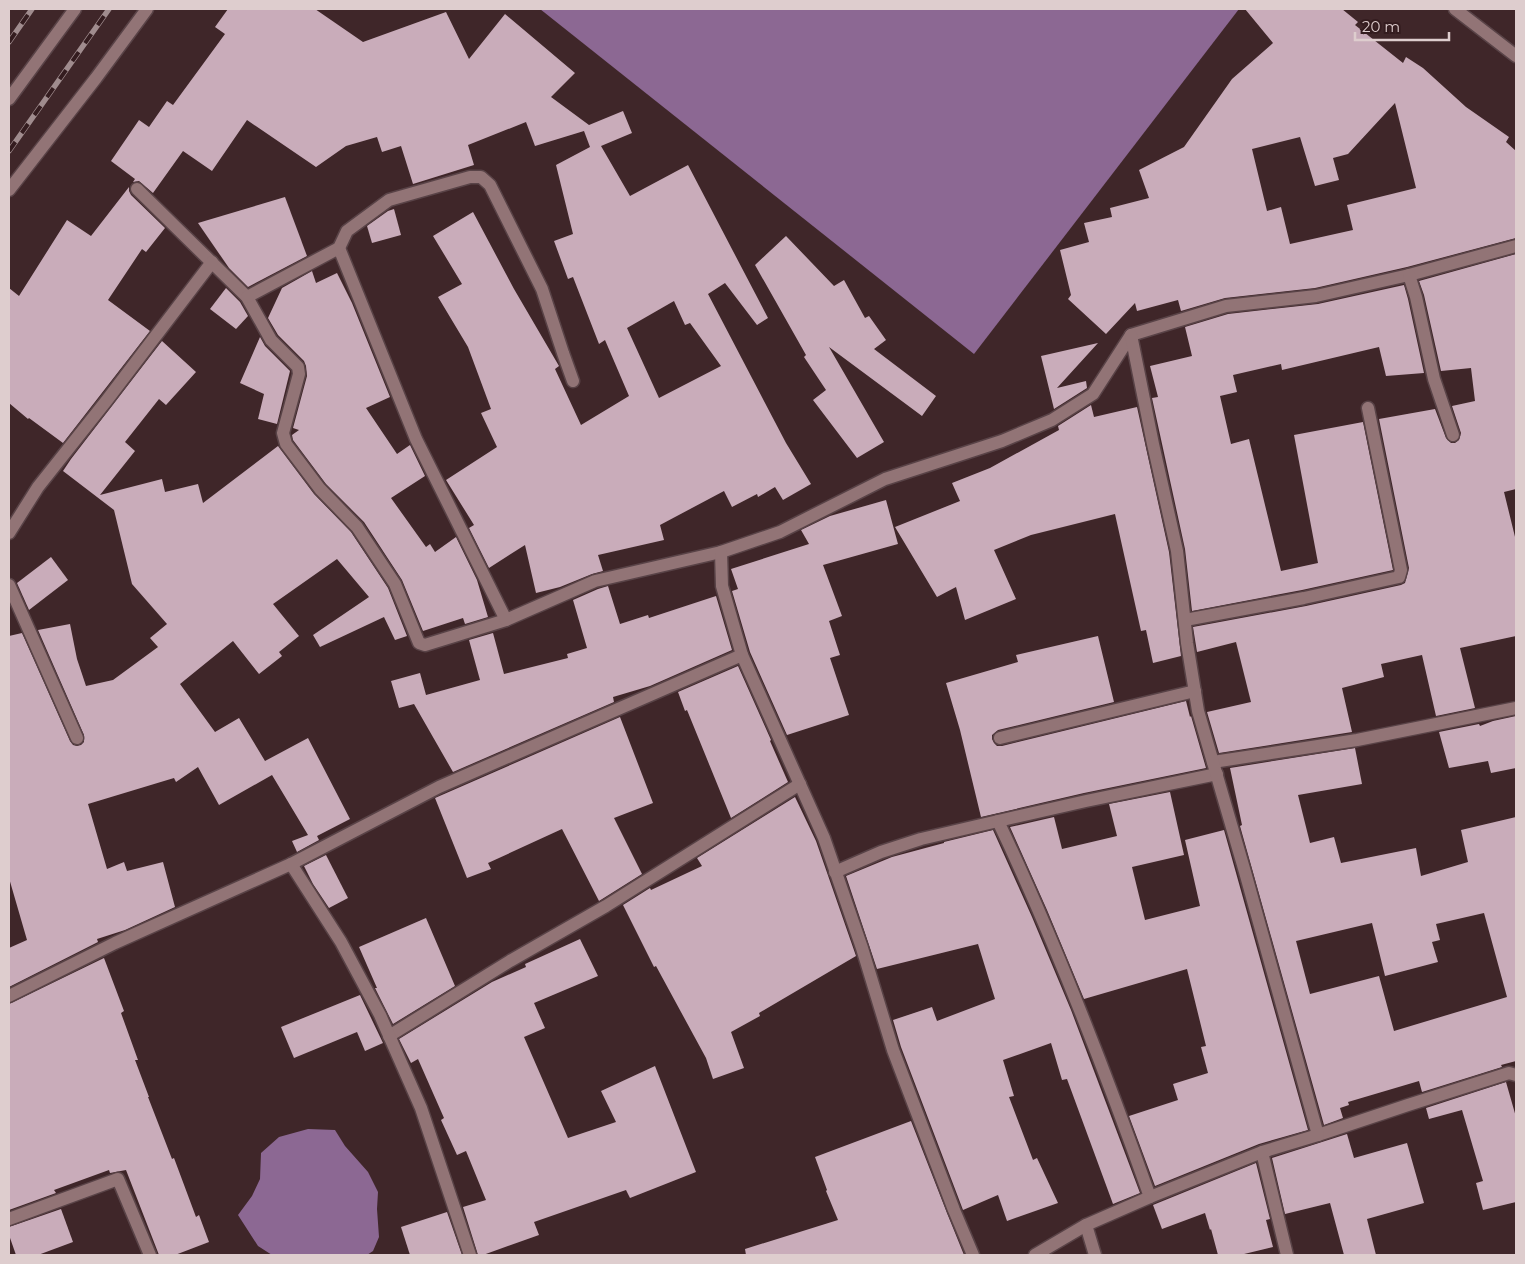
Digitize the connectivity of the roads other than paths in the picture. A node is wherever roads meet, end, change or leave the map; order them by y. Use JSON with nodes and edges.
{"nodes":[{"id":1,"x":75,"y":9,"type":"edge"},
{"id":2,"x":147,"y":9,"type":"edge"},
{"id":3,"x":1455,"y":9,"type":"edge"},
{"id":4,"x":1516,"y":56,"type":"edge"},
{"id":5,"x":9,"y":99,"type":"edge"},
{"id":6,"x":136,"y":189,"type":"dead end"},
{"id":7,"x":9,"y":190,"type":"edge"},
{"id":8,"x":1516,"y":246,"type":"edge"},
{"id":9,"x":339,"y":248,"type":"junction"},
{"id":10,"x":212,"y":262,"type":"junction"},
{"id":11,"x":1409,"y":275,"type":"junction"},
{"id":12,"x":247,"y":297,"type":"junction"},
{"id":13,"x":1131,"y":335,"type":"junction"},
{"id":14,"x":573,"y":381,"type":"dead end"},
{"id":15,"x":1368,"y":408,"type":"dead end"},
{"id":16,"x":1453,"y":435,"type":"dead end"},
{"id":17,"x":9,"y":533,"type":"edge"},
{"id":18,"x":721,"y":552,"type":"junction"},
{"id":19,"x":9,"y":585,"type":"edge"},
{"id":20,"x":506,"y":620,"type":"junction"},
{"id":21,"x":1185,"y":620,"type":"junction"},
{"id":22,"x":742,"y":655,"type":"junction"},
{"id":23,"x":1195,"y":691,"type":"junction"},
{"id":24,"x":1516,"y":708,"type":"edge"},
{"id":25,"x":77,"y":738,"type":"dead end"},
{"id":26,"x":1000,"y":738,"type":"dead end"},
{"id":27,"x":1215,"y":768,"type":"junction"},
{"id":28,"x":800,"y":784,"type":"junction"},
{"id":29,"x":998,"y":821,"type":"junction"},
{"id":30,"x":291,"y":864,"type":"junction"},
{"id":31,"x":835,"y":872,"type":"junction"},
{"id":32,"x":9,"y":996,"type":"edge"},
{"id":33,"x":389,"y":1036,"type":"junction"},
{"id":34,"x":1516,"y":1075,"type":"edge"},
{"id":35,"x":1318,"y":1136,"type":"junction"},
{"id":36,"x":1262,"y":1152,"type":"junction"},
{"id":37,"x":1150,"y":1197,"type":"junction"},
{"id":38,"x":9,"y":1219,"type":"edge"},
{"id":39,"x":1086,"y":1225,"type":"junction"},
{"id":40,"x":150,"y":1255,"type":"edge"},
{"id":41,"x":470,"y":1255,"type":"edge"},
{"id":42,"x":973,"y":1255,"type":"edge"},
{"id":43,"x":1035,"y":1255,"type":"edge"},
{"id":44,"x":1095,"y":1255,"type":"edge"},
{"id":45,"x":1287,"y":1255,"type":"edge"}],
"edges":[{"from":1,"to":5,"type":"street"},
{"from":2,"to":7,"type":"street"},
{"from":3,"to":4,"type":"street"},
{"from":6,"to":10,"type":"street"},
{"from":8,"to":11,"type":"street"},
{"from":9,"to":12,"type":"street"},
{"from":9,"to":14,"type":"street"},
{"from":9,"to":20,"type":"street"},
{"from":10,"to":12,"type":"street"},
{"from":10,"to":17,"type":"street"},
{"from":11,"to":13,"type":"street"},
{"from":11,"to":16,"type":"street"},
{"from":12,"to":20,"type":"street"},
{"from":13,"to":18,"type":"street"},
{"from":13,"to":21,"type":"street"},
{"from":15,"to":21,"type":"street"},
{"from":18,"to":20,"type":"street"},
{"from":18,"to":22,"type":"street"},
{"from":19,"to":25,"type":"street"},
{"from":21,"to":23,"type":"street"},
{"from":22,"to":28,"type":"street"},
{"from":22,"to":30,"type":"street"},
{"from":23,"to":26,"type":"street"},
{"from":23,"to":27,"type":"street"},
{"from":24,"to":27,"type":"street"},
{"from":27,"to":29,"type":"street"},
{"from":27,"to":35,"type":"street"},
{"from":28,"to":31,"type":"street"},
{"from":28,"to":33,"type":"street"},
{"from":29,"to":31,"type":"street"},
{"from":29,"to":37,"type":"street"},
{"from":30,"to":32,"type":"street"},
{"from":30,"to":33,"type":"street"},
{"from":31,"to":42,"type":"street"},
{"from":33,"to":41,"type":"street"},
{"from":34,"to":35,"type":"street"},
{"from":35,"to":36,"type":"street"},
{"from":36,"to":37,"type":"street"},
{"from":36,"to":45,"type":"street"},
{"from":37,"to":39,"type":"street"},
{"from":38,"to":40,"type":"street"},
{"from":39,"to":43,"type":"street"},
{"from":39,"to":44,"type":"street"}]}
